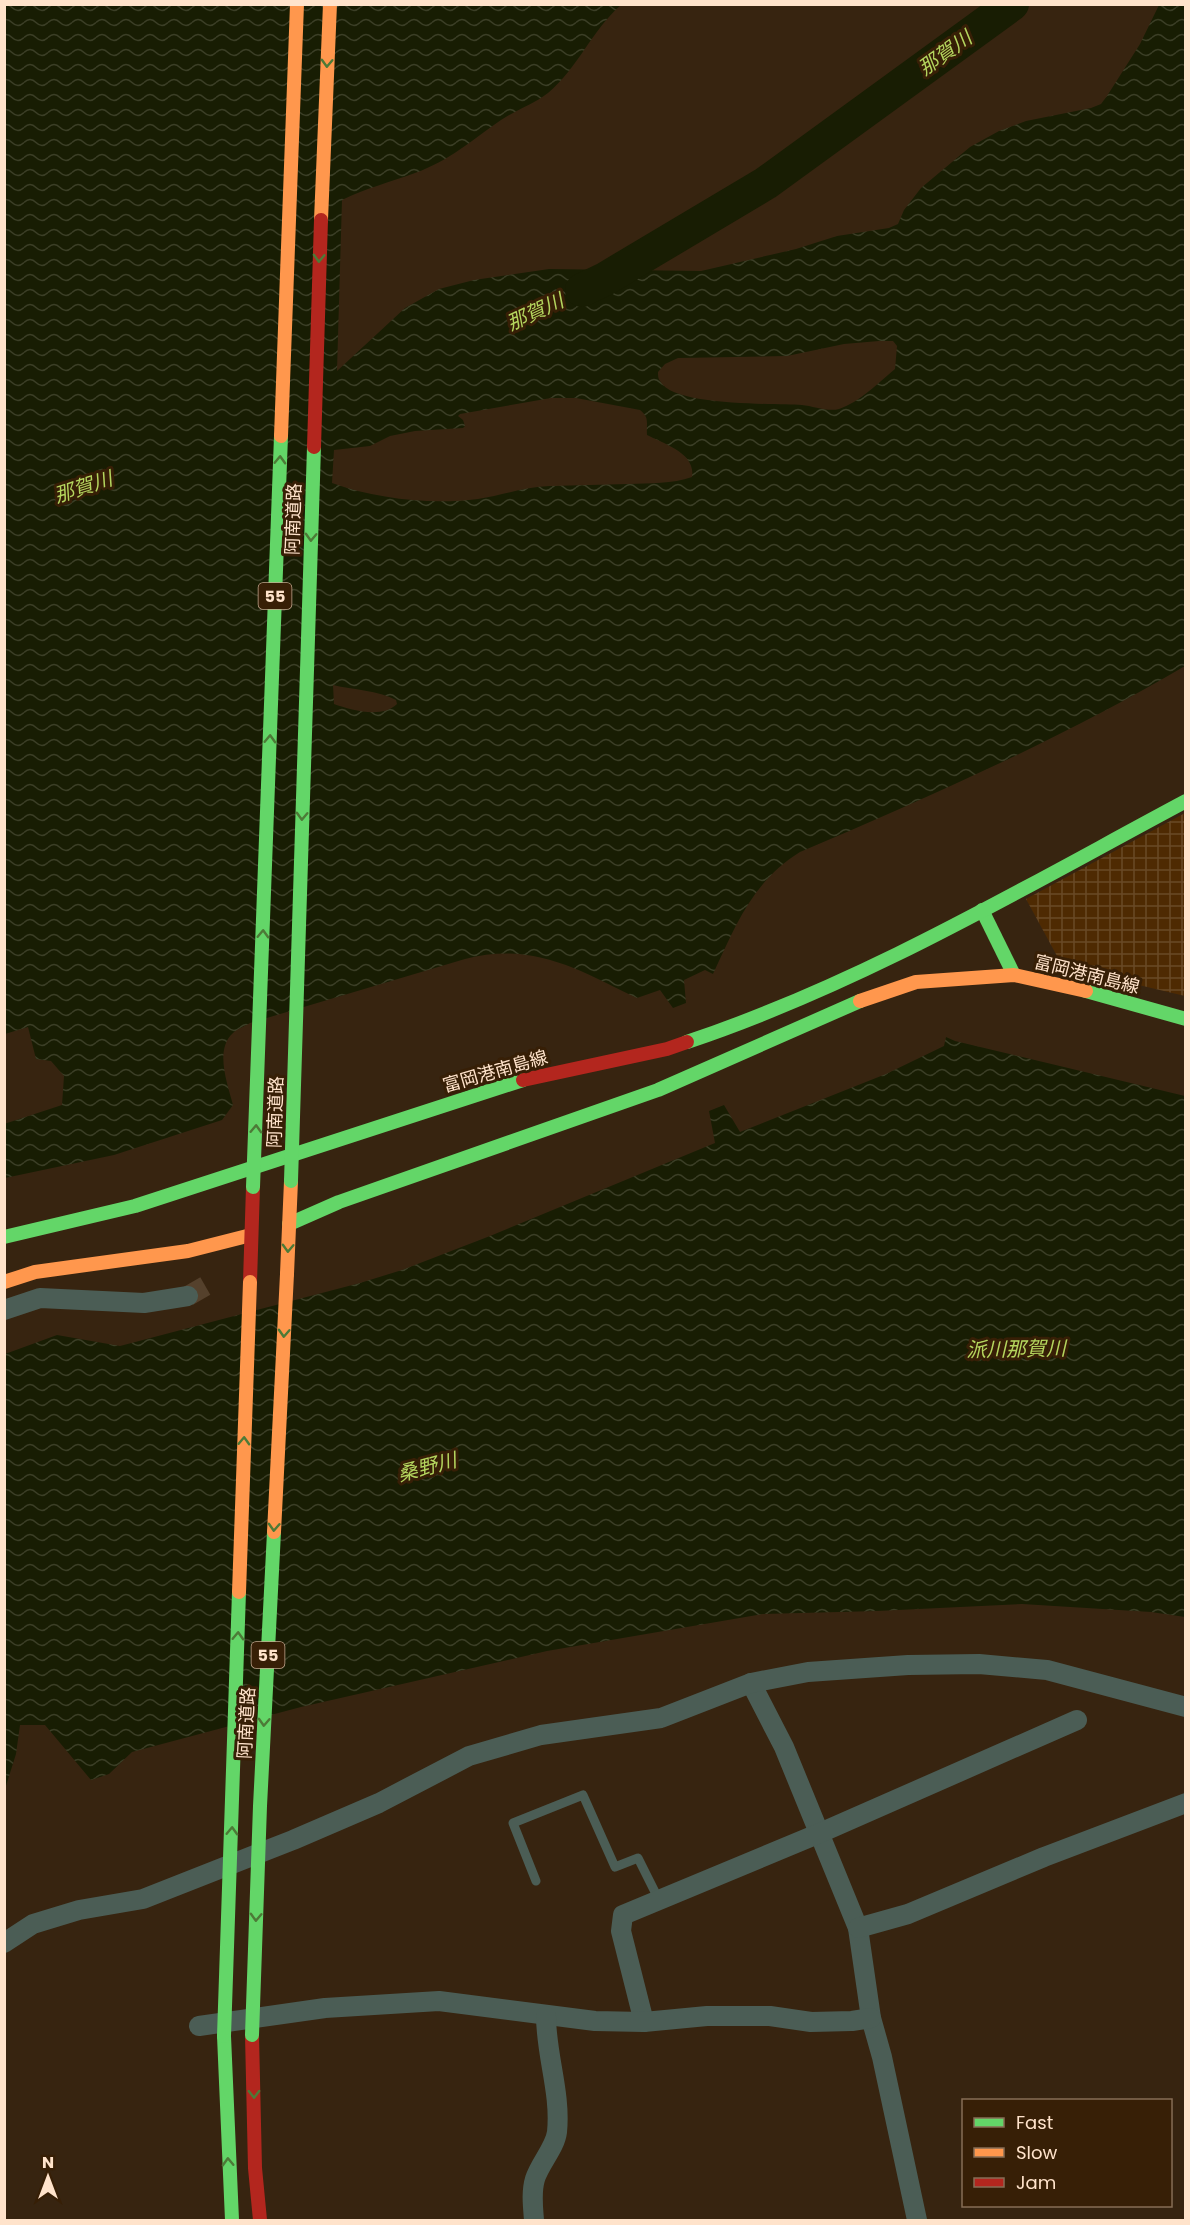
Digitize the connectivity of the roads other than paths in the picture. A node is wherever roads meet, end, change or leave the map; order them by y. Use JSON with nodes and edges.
{"nodes":[{"id":1,"x":297,"y":4,"type":"edge"},
{"id":2,"x":330,"y":4,"type":"edge"},
{"id":3,"x":1185,"y":801,"type":"edge"},
{"id":4,"x":982,"y":910,"type":"junction"},
{"id":5,"x":1014,"y":975,"type":"junction"},
{"id":6,"x":1185,"y":1019,"type":"edge"},
{"id":7,"x":289,"y":1224,"type":"junction"},
{"id":8,"x":251,"y":1235,"type":"junction"},
{"id":9,"x":4,"y":1236,"type":"edge"},
{"id":10,"x":4,"y":1282,"type":"edge"},
{"id":11,"x":188,"y":1296,"type":"tunnel mouth"},
{"id":12,"x":4,"y":1310,"type":"edge"},
{"id":13,"x":751,"y":1683,"type":"junction"},
{"id":14,"x":1185,"y":1707,"type":"edge"},
{"id":15,"x":1077,"y":1720,"type":"dead end"},
{"id":16,"x":1185,"y":1803,"type":"edge"},
{"id":17,"x":820,"y":1833,"type":"junction"},
{"id":18,"x":536,"y":1881,"type":"dead end"},
{"id":19,"x":659,"y":1900,"type":"junction"},
{"id":20,"x":858,"y":1928,"type":"junction"},
{"id":21,"x":4,"y":1943,"type":"edge"},
{"id":22,"x":546,"y":2016,"type":"junction"},
{"id":23,"x":871,"y":2018,"type":"junction"},
{"id":24,"x":644,"y":2022,"type":"junction"},
{"id":25,"x":199,"y":2026,"type":"dead end"},
{"id":26,"x":232,"y":2220,"type":"edge"},
{"id":27,"x":260,"y":2220,"type":"edge"},
{"id":28,"x":534,"y":2220,"type":"edge"},
{"id":29,"x":917,"y":2220,"type":"edge"}],
"edges":[{"from":8,"to":1,"type":"main road","name":"阿南道路","number":"55","one_way":true,"bridge":true},
{"from":2,"to":7,"type":"main road","name":"阿南道路","number":"55","one_way":true,"bridge":true},
{"from":3,"to":4,"type":"main road","name":"富岡港南島線"},
{"from":4,"to":5,"type":"main road","name":"富岡港南島線"},
{"from":4,"to":9,"type":"main road","name":"富岡港南島線"},
{"from":5,"to":6,"type":"main road","name":"富岡港南島線"},
{"from":5,"to":7,"type":"main road"},
{"from":7,"to":27,"type":"main road","name":"阿南道路","number":"55","one_way":true,"bridge":true},
{"from":8,"to":10,"type":"main road"},
{"from":26,"to":8,"type":"main road","name":"阿南道路","number":"55","one_way":true,"bridge":true},
{"from":11,"to":12,"type":"street"},
{"from":13,"to":14,"type":"street"},
{"from":13,"to":17,"type":"street"},
{"from":13,"to":21,"type":"street"},
{"from":15,"to":17,"type":"street"},
{"from":16,"to":20,"type":"street"},
{"from":17,"to":19,"type":"street"},
{"from":17,"to":20,"type":"street"},
{"from":18,"to":19,"type":"lane"},
{"from":19,"to":24,"type":"street"},
{"from":20,"to":23,"type":"street"},
{"from":22,"to":24,"type":"street"},
{"from":22,"to":25,"type":"street"},
{"from":22,"to":28,"type":"street"},
{"from":23,"to":24,"type":"street"},
{"from":23,"to":29,"type":"street"}]}
